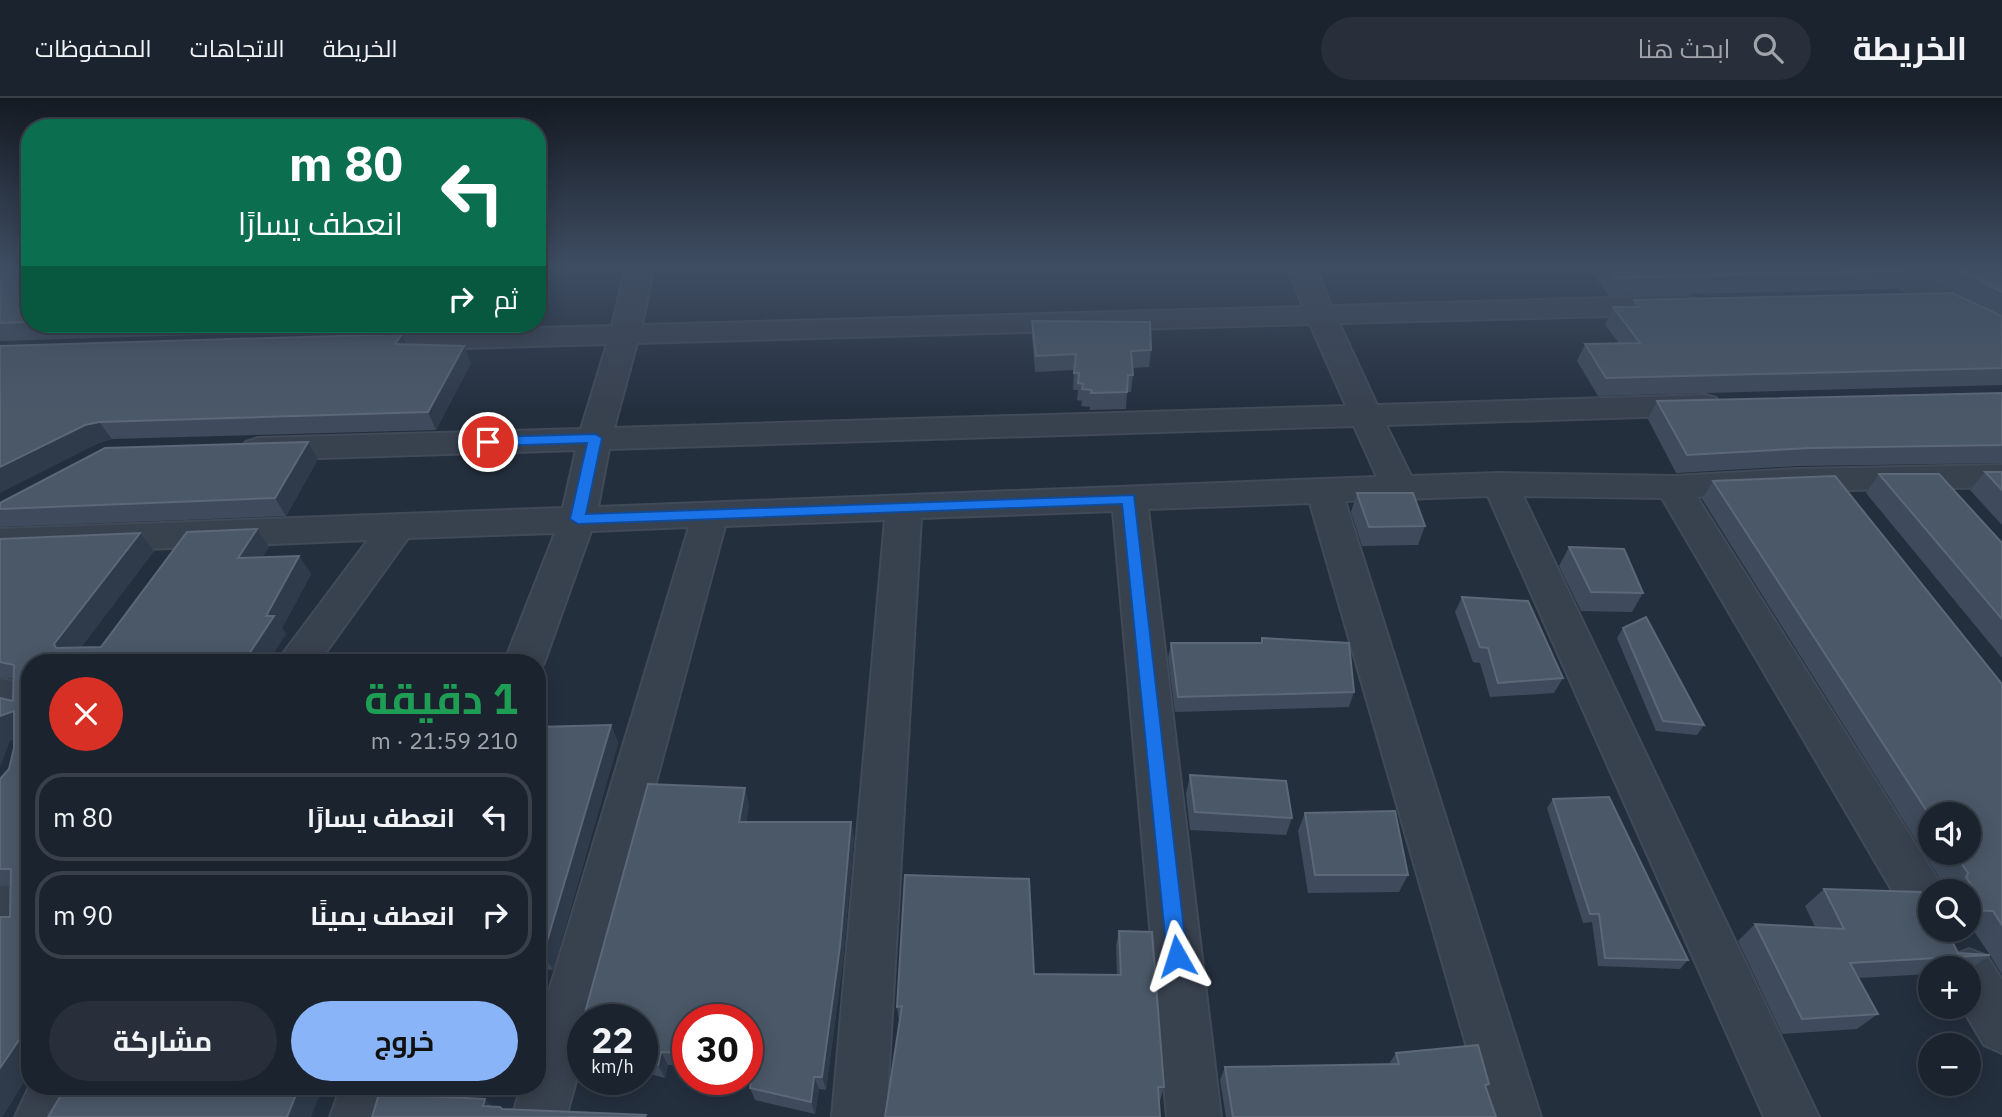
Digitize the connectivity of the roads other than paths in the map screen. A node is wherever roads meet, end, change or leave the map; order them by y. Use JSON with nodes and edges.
{"nodes":[{"id":1,"x":1320,"y":314,"type":"edge"},
{"id":2,"x":629,"y":315,"type":"edge"},
{"id":3,"x":1301,"y":315,"type":"edge"},
{"id":4,"x":1976,"y":315,"type":"edge"},
{"id":5,"x":2002,"y":328,"type":"edge"},
{"id":6,"x":625,"y":334,"type":"junction"},
{"id":7,"x":320,"y":343,"type":"edge"},
{"id":8,"x":1739,"y":404,"type":"edge"},
{"id":9,"x":1366,"y":414,"type":"junction"},
{"id":10,"x":595,"y":438,"type":"junction"},
{"id":11,"x":222,"y":450,"type":"edge"},
{"id":12,"x":2002,"y":477,"type":"edge"},
{"id":13,"x":1936,"y":478,"type":"junction"},
{"id":14,"x":1834,"y":481,"type":"junction"},
{"id":15,"x":1500,"y":484,"type":"junction"},
{"id":16,"x":1673,"y":487,"type":"junction"},
{"id":17,"x":1399,"y":488,"type":"junction"},
{"id":18,"x":1324,"y":491,"type":"junction"},
{"id":19,"x":1129,"y":499,"type":"junction"},
{"id":20,"x":1961,"y":506,"type":"edge"},
{"id":21,"x":904,"y":507,"type":"junction"},
{"id":22,"x":1859,"y":512,"type":"edge"},
{"id":23,"x":710,"y":514,"type":"junction"},
{"id":24,"x":578,"y":519,"type":"junction"},
{"id":25,"x":398,"y":526,"type":"junction"},
{"id":26,"x":189,"y":534,"type":"junction"},
{"id":27,"x":0,"y":542,"type":"edge"},
{"id":28,"x":165,"y":566,"type":"edge"},
{"id":29,"x":303,"y":654,"type":"edge"},
{"id":30,"x":527,"y":654,"type":"edge"},
{"id":31,"x":0,"y":695,"type":"edge"},
{"id":32,"x":21,"y":698,"type":"edge"},
{"id":33,"x":1918,"y":890,"type":"edge"},
{"id":34,"x":0,"y":908,"type":"edge"},
{"id":35,"x":21,"y":909,"type":"edge"},
{"id":36,"x":1981,"y":993,"type":"edge"},
{"id":37,"x":2002,"y":1027,"type":"edge"},
{"id":38,"x":546,"y":1092,"type":"edge"},
{"id":39,"x":54,"y":1095,"type":"edge"},
{"id":40,"x":365,"y":1095,"type":"edge"},
{"id":41,"x":545,"y":1095,"type":"edge"},
{"id":42,"x":41,"y":1117,"type":"edge"},
{"id":43,"x":357,"y":1117,"type":"edge"},
{"id":44,"x":539,"y":1117,"type":"edge"},
{"id":45,"x":859,"y":1117,"type":"edge"},
{"id":46,"x":1194,"y":1117,"type":"edge"},
{"id":47,"x":1514,"y":1117,"type":"edge"},
{"id":48,"x":1792,"y":1117,"type":"edge"}],
"edges":[{"from":1,"to":9,"type":"street"},
{"from":2,"to":6,"type":"street"},
{"from":3,"to":6,"type":"street"},
{"from":4,"to":5,"type":"street"},
{"from":6,"to":7,"type":"street"},
{"from":6,"to":10,"type":"street"},
{"from":8,"to":9,"type":"street"},
{"from":9,"to":10,"type":"street"},
{"from":9,"to":17,"type":"street"},
{"from":10,"to":11,"type":"street"},
{"from":10,"to":24,"type":"street"},
{"from":12,"to":13,"type":"street"},
{"from":13,"to":14,"type":"street"},
{"from":13,"to":20,"type":"street"},
{"from":14,"to":16,"type":"street"},
{"from":14,"to":22,"type":"street"},
{"from":15,"to":16,"type":"street"},
{"from":15,"to":17,"type":"street"},
{"from":15,"to":48,"type":"street"},
{"from":16,"to":33,"type":"street"},
{"from":17,"to":18,"type":"street"},
{"from":18,"to":19,"type":"street"},
{"from":18,"to":47,"type":"street"},
{"from":19,"to":21,"type":"street"},
{"from":19,"to":46,"type":"street"},
{"from":21,"to":23,"type":"street"},
{"from":21,"to":45,"type":"street"},
{"from":23,"to":24,"type":"street"},
{"from":23,"to":38,"type":"street"},
{"from":24,"to":25,"type":"street"},
{"from":24,"to":30,"type":"street"},
{"from":25,"to":26,"type":"street"},
{"from":25,"to":29,"type":"street"},
{"from":26,"to":27,"type":"street"},
{"from":26,"to":28,"type":"street"},
{"from":31,"to":32,"type":"street"},
{"from":34,"to":35,"type":"street"},
{"from":36,"to":37,"type":"street"},
{"from":39,"to":42,"type":"street"},
{"from":40,"to":43,"type":"street"},
{"from":41,"to":44,"type":"street"}]}
